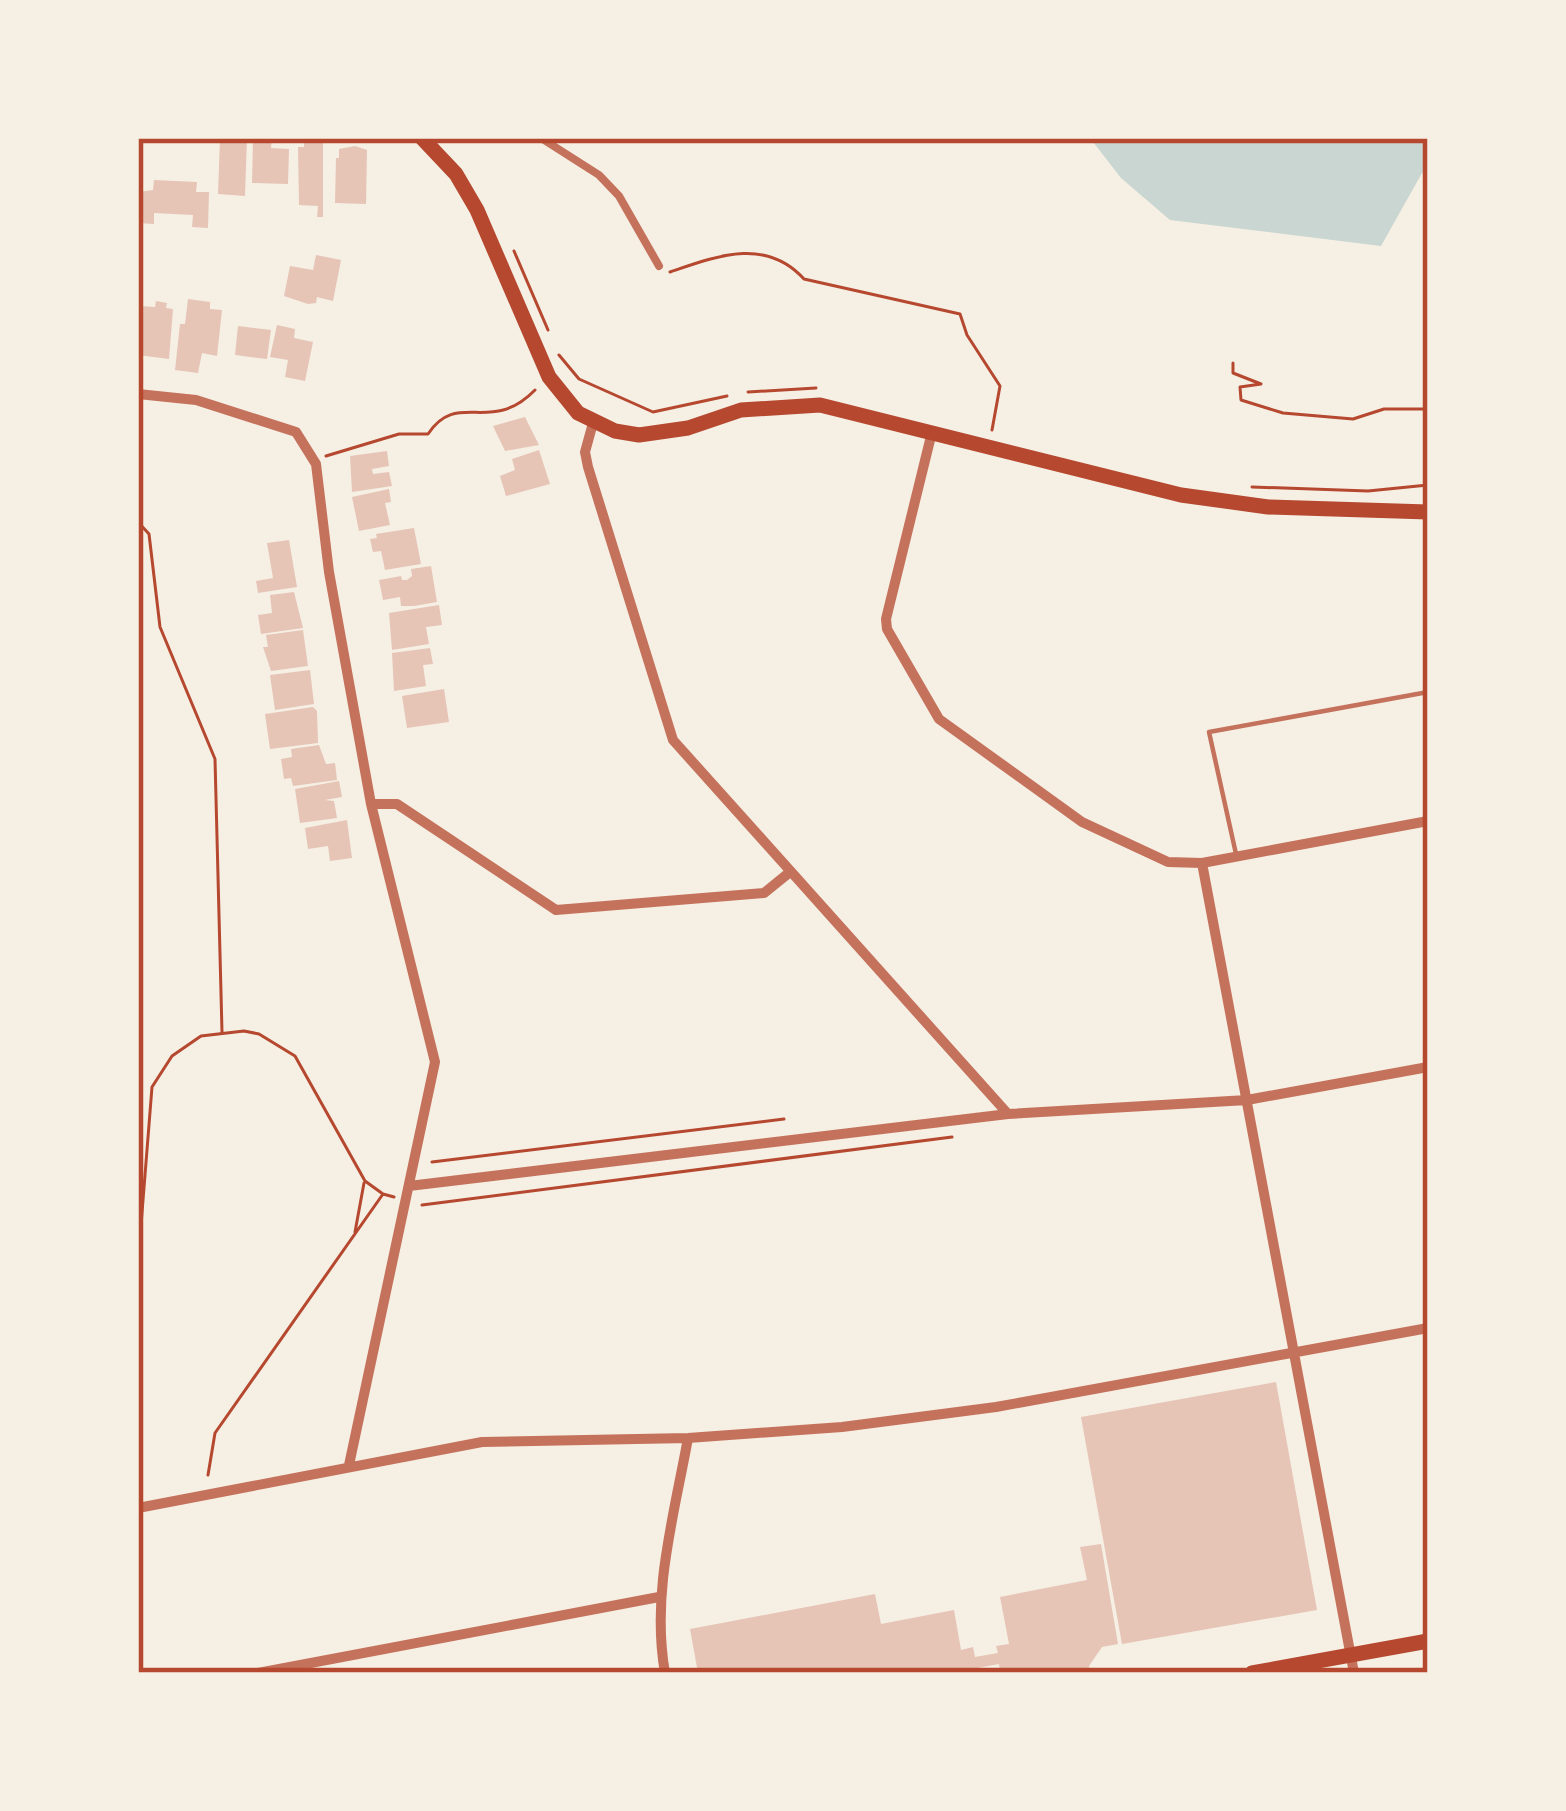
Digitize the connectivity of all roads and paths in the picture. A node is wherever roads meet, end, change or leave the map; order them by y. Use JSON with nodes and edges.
{"nodes":[{"id":1,"x":422,"y":138,"type":"edge"},
{"id":2,"x":541,"y":138,"type":"edge"},
{"id":3,"x":508,"y":238,"type":"dead end"},
{"id":4,"x":659,"y":266,"type":"joint"},
{"id":5,"x":550,"y":334,"type":"dead end"},
{"id":6,"x":558,"y":354,"type":"dead end"},
{"id":7,"x":1233,"y":363,"type":"dead end"},
{"id":8,"x":535,"y":390,"type":"dead end"},
{"id":9,"x":834,"y":393,"type":"dead end"},
{"id":10,"x":138,"y":394,"type":"edge"},
{"id":11,"x":1428,"y":412,"type":"edge"},
{"id":12,"x":593,"y":423,"type":"junction"},
{"id":13,"x":991,"y":431,"type":"dead end"},
{"id":14,"x":932,"y":432,"type":"junction"},
{"id":15,"x":313,"y":459,"type":"junction"},
{"id":16,"x":1428,"y":484,"type":"edge"},
{"id":17,"x":1236,"y":486,"type":"dead end"},
{"id":18,"x":1428,"y":512,"type":"edge"},
{"id":19,"x":138,"y":522,"type":"edge"},
{"id":20,"x":1428,"y":692,"type":"edge"},
{"id":21,"x":371,"y":804,"type":"junction"},
{"id":22,"x":1428,"y":821,"type":"edge"},
{"id":23,"x":1237,"y":857,"type":"junction"},
{"id":24,"x":1202,"y":863,"type":"junction"},
{"id":25,"x":790,"y":872,"type":"junction"},
{"id":26,"x":222,"y":1032,"type":"junction"},
{"id":27,"x":1428,"y":1066,"type":"edge"},
{"id":28,"x":1247,"y":1100,"type":"junction"},
{"id":29,"x":1008,"y":1114,"type":"junction"},
{"id":30,"x":784,"y":1119,"type":"dead end"},
{"id":31,"x":952,"y":1137,"type":"dead end"},
{"id":32,"x":432,"y":1162,"type":"dead end"},
{"id":33,"x":138,"y":1178,"type":"edge"},
{"id":34,"x":364,"y":1181,"type":"junction"},
{"id":35,"x":144,"y":1183,"type":"junction"},
{"id":36,"x":409,"y":1186,"type":"junction"},
{"id":37,"x":383,"y":1195,"type":"junction"},
{"id":38,"x":391,"y":1196,"type":"dead end"},
{"id":39,"x":422,"y":1205,"type":"dead end"},
{"id":40,"x":355,"y":1234,"type":"junction"},
{"id":41,"x":138,"y":1263,"type":"edge"},
{"id":42,"x":1428,"y":1328,"type":"edge"},
{"id":43,"x":1296,"y":1352,"type":"junction"},
{"id":44,"x":688,"y":1438,"type":"junction"},
{"id":45,"x":349,"y":1466,"type":"junction"},
{"id":46,"x":208,"y":1475,"type":"dead end"},
{"id":47,"x":138,"y":1508,"type":"edge"},
{"id":48,"x":659,"y":1598,"type":"junction"},
{"id":49,"x":1428,"y":1641,"type":"edge"},
{"id":50,"x":1351,"y":1655,"type":"junction"},
{"id":51,"x":258,"y":1673,"type":"edge"},
{"id":52,"x":664,"y":1673,"type":"edge"},
{"id":53,"x":1252,"y":1673,"type":"edge"},
{"id":54,"x":1354,"y":1673,"type":"edge"}],
"edges":[{"from":1,"to":12,"type":"main road"},
{"from":2,"to":4,"type":"street"},
{"from":3,"to":5,"type":"path"},
{"from":4,"to":13,"type":"path"},
{"from":6,"to":9,"type":"path"},
{"from":7,"to":11,"type":"path"},
{"from":8,"to":15,"type":"path"},
{"from":10,"to":15,"type":"street"},
{"from":12,"to":14,"type":"main road"},
{"from":12,"to":25,"type":"street"},
{"from":14,"to":18,"type":"main road"},
{"from":14,"to":24,"type":"street"},
{"from":15,"to":21,"type":"street"},
{"from":16,"to":17,"type":"path"},
{"from":19,"to":26,"type":"path"},
{"from":20,"to":23,"type":"lane"},
{"from":21,"to":25,"type":"street"},
{"from":21,"to":36,"type":"street"},
{"from":22,"to":23,"type":"street"},
{"from":23,"to":24,"type":"street"},
{"from":24,"to":28,"type":"street"},
{"from":25,"to":29,"type":"street"},
{"from":26,"to":34,"type":"path"},
{"from":26,"to":35,"type":"path"},
{"from":27,"to":28,"type":"street"},
{"from":28,"to":29,"type":"street"},
{"from":28,"to":43,"type":"street"},
{"from":29,"to":36,"type":"street"},
{"from":30,"to":32,"type":"path"},
{"from":31,"to":39,"type":"path"},
{"from":33,"to":35,"type":"path"},
{"from":34,"to":37,"type":"path"},
{"from":34,"to":40,"type":"path"},
{"from":35,"to":41,"type":"path"},
{"from":36,"to":45,"type":"street"},
{"from":37,"to":38,"type":"path"},
{"from":37,"to":40,"type":"path"},
{"from":40,"to":46,"type":"path"},
{"from":42,"to":43,"type":"street"},
{"from":43,"to":44,"type":"street"},
{"from":43,"to":50,"type":"street"},
{"from":44,"to":45,"type":"street"},
{"from":44,"to":48,"type":"street"},
{"from":45,"to":47,"type":"street"},
{"from":48,"to":51,"type":"street"},
{"from":48,"to":52,"type":"street"},
{"from":49,"to":50,"type":"main road"},
{"from":50,"to":53,"type":"main road"},
{"from":50,"to":54,"type":"street"}]}
